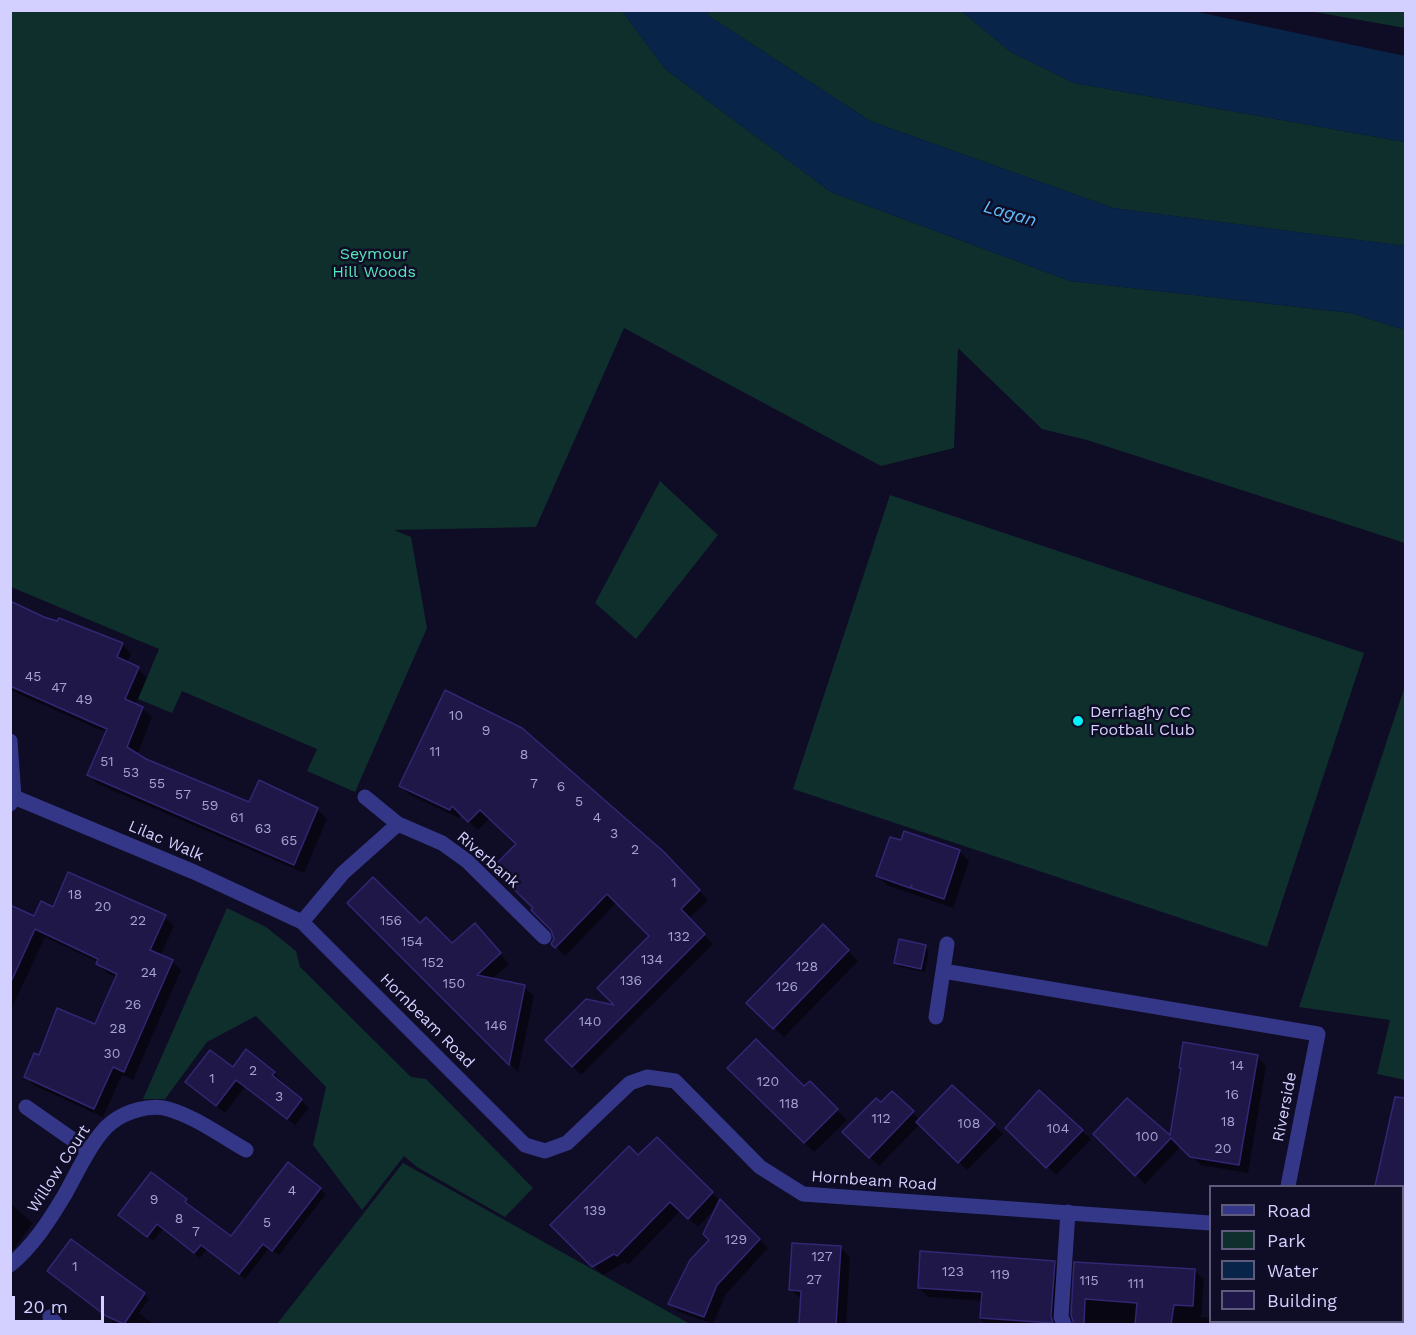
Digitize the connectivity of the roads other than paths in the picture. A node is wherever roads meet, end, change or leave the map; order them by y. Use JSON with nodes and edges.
{"nodes":[{"id":1,"x":10,"y":741,"type":"edge"},
{"id":2,"x":365,"y":797,"type":"dead end"},
{"id":3,"x":12,"y":800,"type":"edge"},
{"id":4,"x":398,"y":824,"type":"junction"},
{"id":5,"x":302,"y":922,"type":"junction"},
{"id":6,"x":544,"y":937,"type":"dead end"},
{"id":7,"x":947,"y":944,"type":"dead end"},
{"id":8,"x":943,"y":971,"type":"junction"},
{"id":9,"x":936,"y":1017,"type":"dead end"},
{"id":10,"x":26,"y":1107,"type":"dead end"},
{"id":11,"x":246,"y":1150,"type":"dead end"},
{"id":12,"x":89,"y":1151,"type":"junction"},
{"id":13,"x":1288,"y":1185,"type":"edge"},
{"id":14,"x":1068,"y":1212,"type":"junction"},
{"id":15,"x":1209,"y":1223,"type":"edge"},
{"id":16,"x":10,"y":1265,"type":"edge"},
{"id":17,"x":1064,"y":1324,"type":"edge"}],
"edges":[{"from":1,"to":3,"type":"street","name":"Lilac Walk"},
{"from":2,"to":4,"type":"street","name":"Riverbank"},
{"from":3,"to":5,"type":"street","name":"Lilac Walk"},
{"from":4,"to":5,"type":"street"},
{"from":4,"to":6,"type":"street","name":"Riverbank"},
{"from":5,"to":14,"type":"street","name":"Hornbeam Road"},
{"from":7,"to":8,"type":"street"},
{"from":8,"to":9,"type":"street"},
{"from":8,"to":13,"type":"street","name":"Riverside"},
{"from":10,"to":12,"type":"street"},
{"from":11,"to":12,"type":"street","name":"Willow Court"},
{"from":12,"to":16,"type":"street","name":"Willow Court"},
{"from":14,"to":15,"type":"street","name":"Hornbeam Road"},
{"from":14,"to":17,"type":"street"}]}
